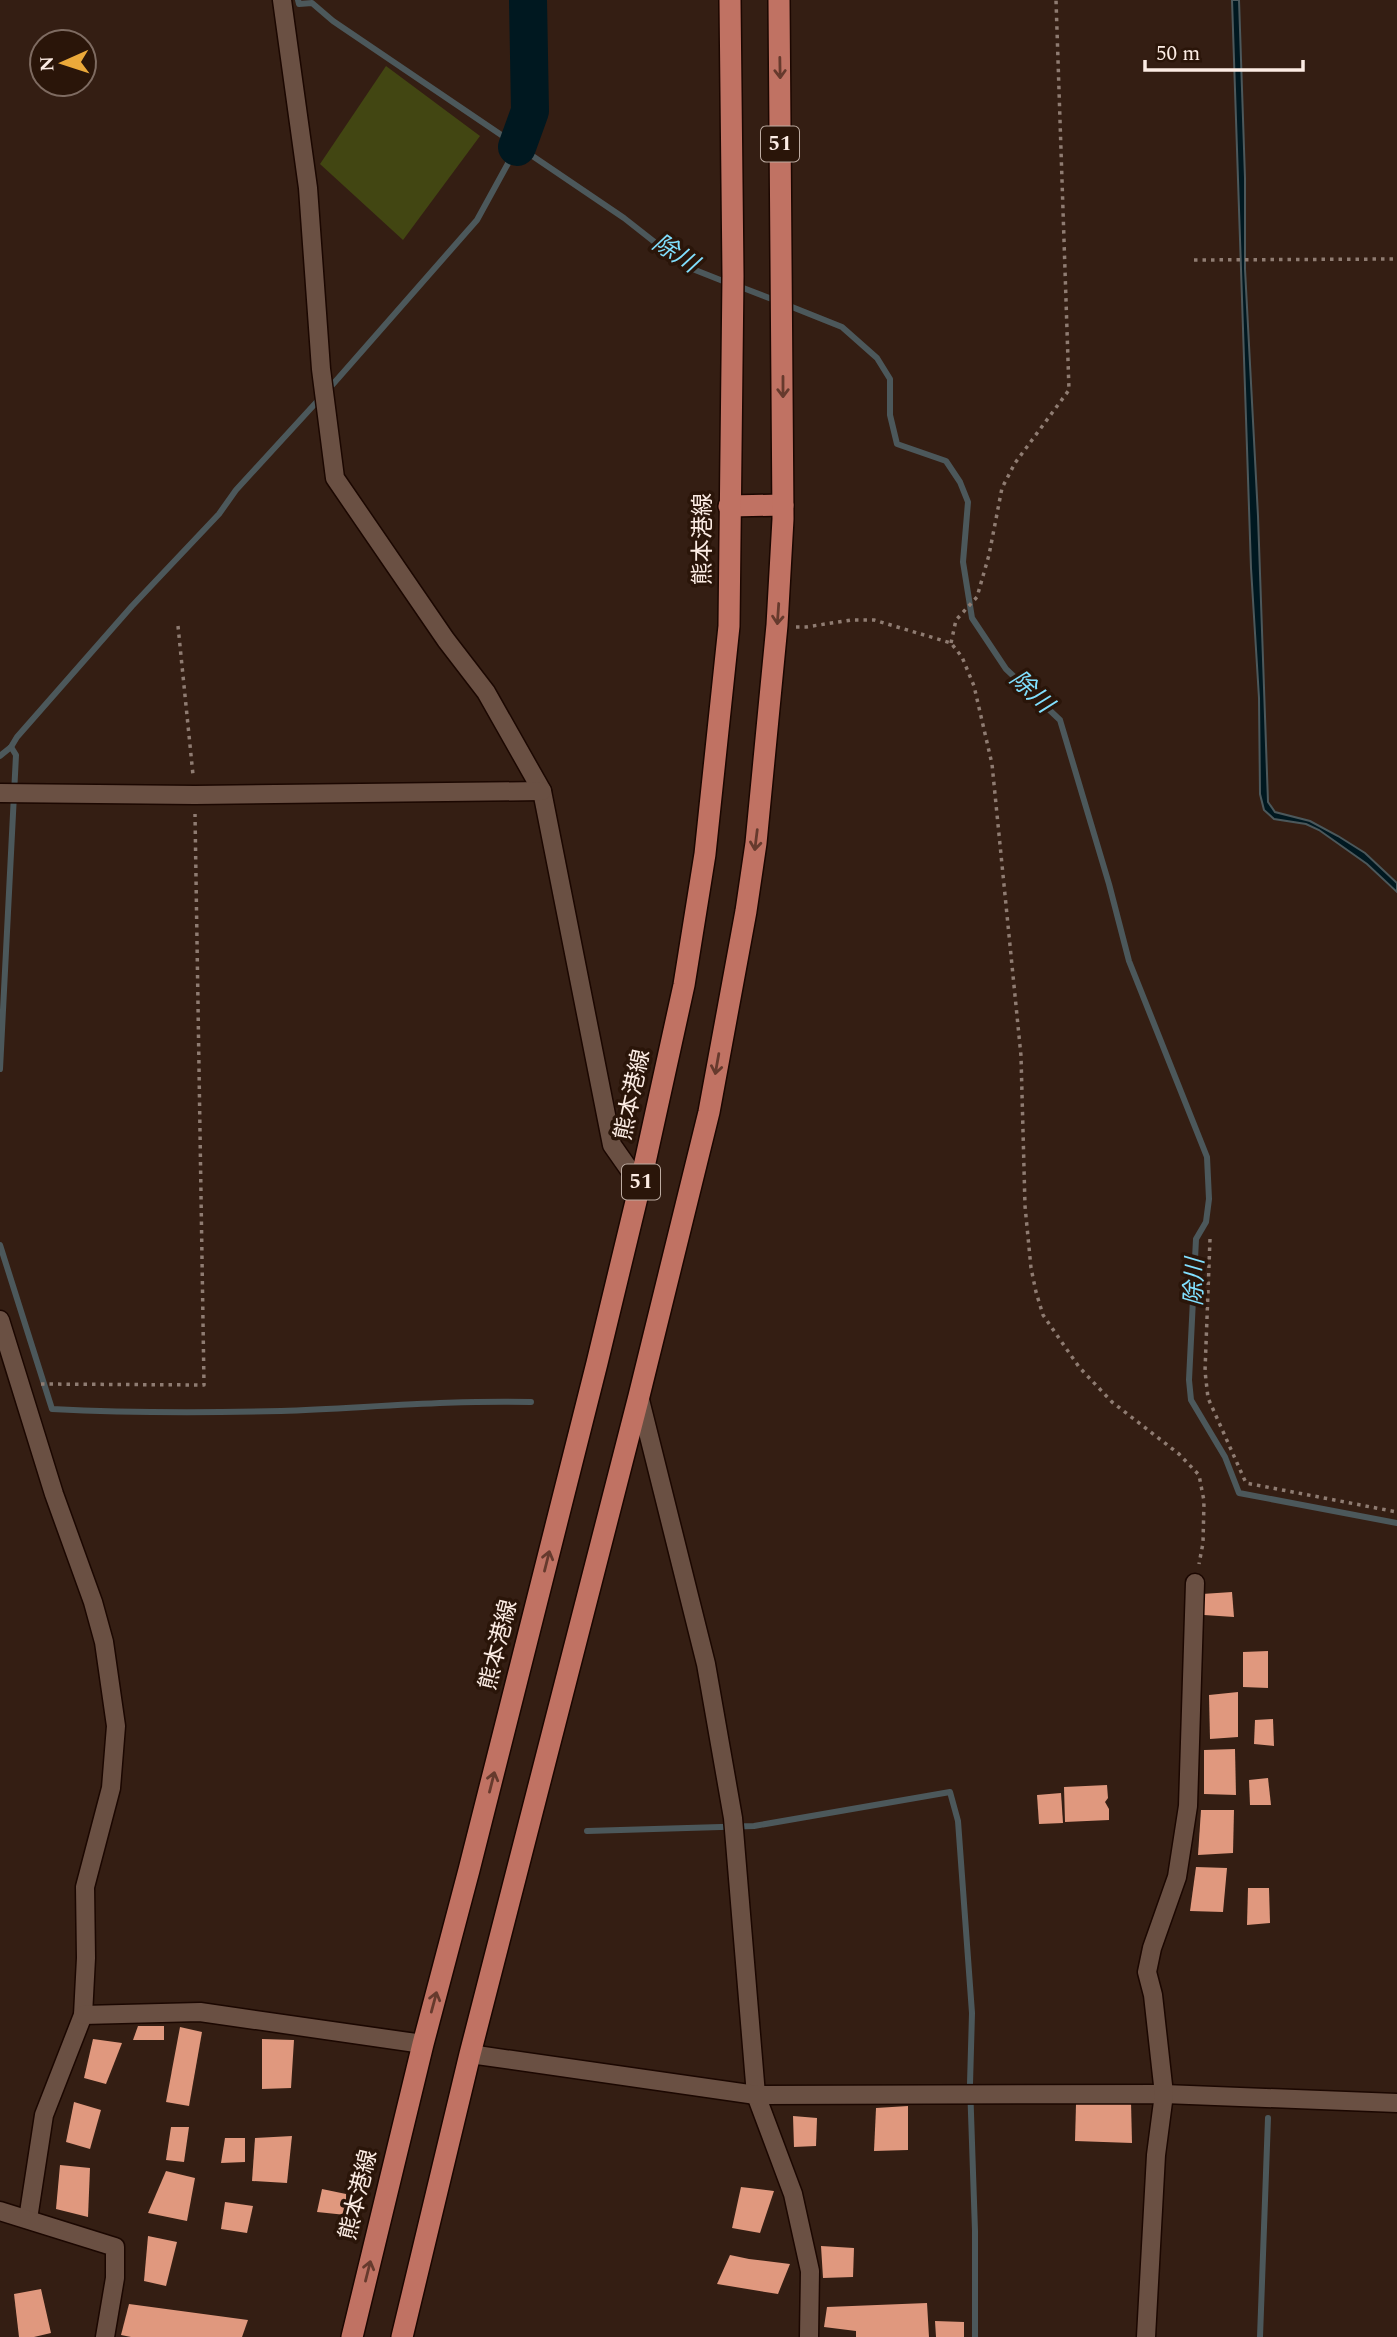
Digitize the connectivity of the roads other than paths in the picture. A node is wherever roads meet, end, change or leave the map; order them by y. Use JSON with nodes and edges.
{"nodes":[{"id":1,"x":282,"y":0,"type":"edge"},
{"id":2,"x":730,"y":0,"type":"edge"},
{"id":3,"x":779,"y":0,"type":"edge"},
{"id":4,"x":783,"y":505,"type":"junction"},
{"id":5,"x":729,"y":506,"type":"junction"},
{"id":6,"x":542,"y":792,"type":"junction"},
{"id":7,"x":0,"y":793,"type":"edge"},
{"id":8,"x":640,"y":1185,"type":"junction"},
{"id":9,"x":0,"y":1320,"type":"edge"},
{"id":10,"x":639,"y":1396,"type":"junction"},
{"id":11,"x":1195,"y":1583,"type":"road end"},
{"id":12,"x":83,"y":2015,"type":"junction"},
{"id":13,"x":423,"y":2044,"type":"junction"},
{"id":14,"x":470,"y":2053,"type":"junction"},
{"id":15,"x":1164,"y":2094,"type":"junction"},
{"id":16,"x":756,"y":2095,"type":"junction"},
{"id":17,"x":1397,"y":2103,"type":"edge"},
{"id":18,"x":0,"y":2211,"type":"edge"},
{"id":19,"x":28,"y":2219,"type":"junction"},
{"id":20,"x":105,"y":2337,"type":"edge"},
{"id":21,"x":352,"y":2337,"type":"edge"},
{"id":22,"x":401,"y":2337,"type":"edge"},
{"id":23,"x":809,"y":2337,"type":"edge"},
{"id":24,"x":1146,"y":2337,"type":"edge"}],
"edges":[{"from":1,"to":6,"type":"street"},
{"from":2,"to":5,"type":"main road","name":"熊本港線","number":"51"},
{"from":3,"to":4,"type":"main road","number":"51","one_way":true},
{"from":4,"to":5,"type":"main road"},
{"from":4,"to":10,"type":"main road","number":"51","one_way":true},
{"from":5,"to":8,"type":"main road","name":"熊本港線","number":"51"},
{"from":6,"to":7,"type":"street"},
{"from":6,"to":8,"type":"street"},
{"from":13,"to":8,"type":"main road","name":"熊本港線","number":"51","one_way":true},
{"from":9,"to":12,"type":"street"},
{"from":10,"to":14,"type":"main road","number":"51"},
{"from":10,"to":16,"type":"street"},
{"from":11,"to":15,"type":"street"},
{"from":12,"to":13,"type":"street"},
{"from":12,"to":19,"type":"street"},
{"from":21,"to":13,"type":"main road","name":"熊本港線","number":"51","one_way":true},
{"from":14,"to":16,"type":"street"},
{"from":14,"to":22,"type":"main road","number":"51"},
{"from":15,"to":16,"type":"street"},
{"from":15,"to":17,"type":"street"},
{"from":15,"to":24,"type":"street"},
{"from":16,"to":23,"type":"street"},
{"from":18,"to":19,"type":"street"},
{"from":19,"to":20,"type":"street"}]}
